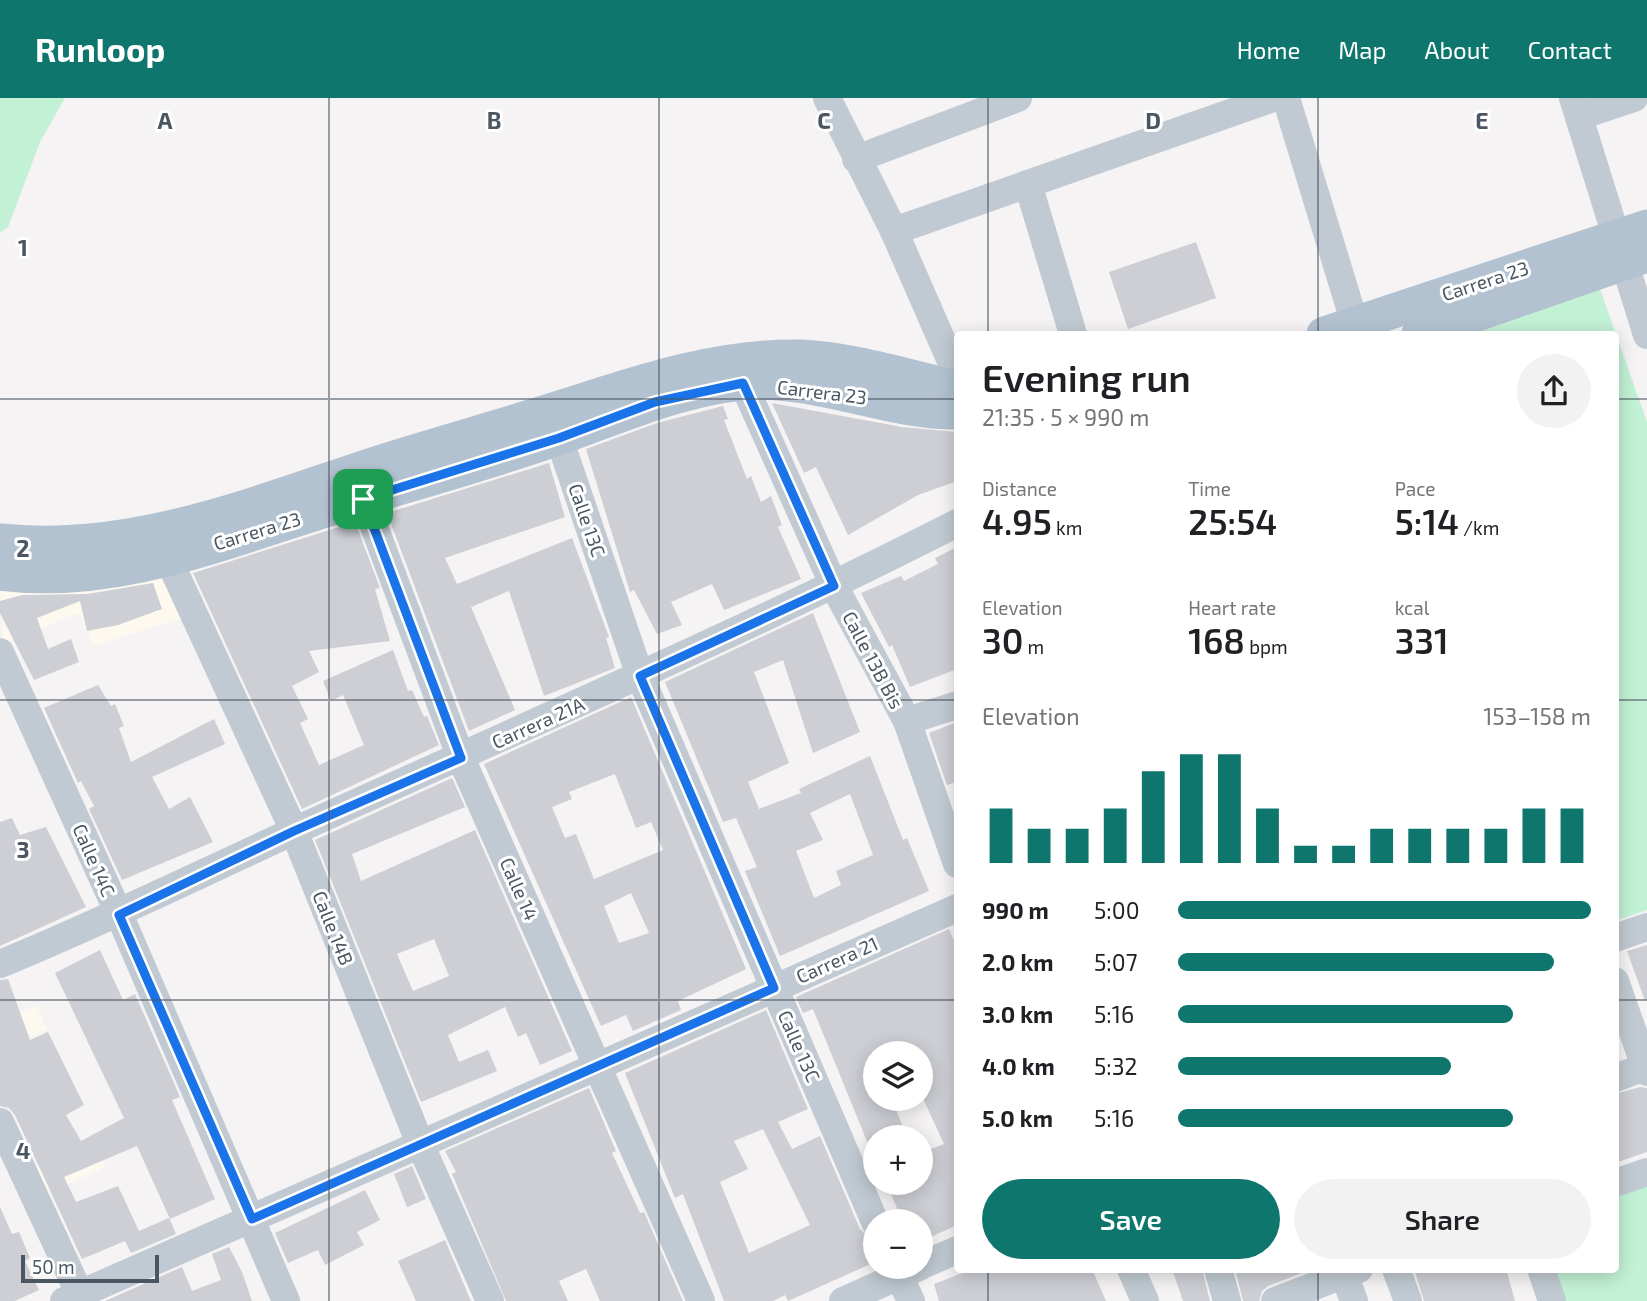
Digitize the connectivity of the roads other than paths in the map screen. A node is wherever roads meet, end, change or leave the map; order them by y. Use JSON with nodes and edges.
{"nodes":[{"id":1,"x":827,"y":98,"type":"edge"},
{"id":2,"x":1018,"y":98,"type":"edge"},
{"id":3,"x":1273,"y":98,"type":"edge"},
{"id":4,"x":1286,"y":98,"type":"edge"},
{"id":5,"x":1634,"y":98,"type":"edge"},
{"id":6,"x":1577,"y":107,"type":"edge"},
{"id":7,"x":856,"y":159,"type":"junction"},
{"id":8,"x":1028,"y":184,"type":"junction"},
{"id":9,"x":894,"y":231,"type":"junction"},
{"id":10,"x":1633,"y":246,"type":"edge"},
{"id":11,"x":1072,"y":331,"type":"edge"},
{"id":12,"x":1346,"y":331,"type":"edge"},
{"id":13,"x":1426,"y":331,"type":"edge"},
{"id":14,"x":1647,"y":335,"type":"edge"},
{"id":15,"x":954,"y":368,"type":"edge"},
{"id":16,"x":743,"y":383,"type":"junction"},
{"id":17,"x":954,"y":387,"type":"edge"},
{"id":18,"x":954,"y":411,"type":"edge"},
{"id":19,"x":559,"y":438,"type":"junction"},
{"id":20,"x":359,"y":485,"type":"junction"},
{"id":21,"x":954,"y":525,"type":"edge"},
{"id":22,"x":0,"y":541,"type":"edge"},
{"id":23,"x":168,"y":558,"type":"junction"},
{"id":24,"x":0,"y":573,"type":"edge"},
{"id":25,"x":834,"y":586,"type":"junction"},
{"id":26,"x":0,"y":652,"type":"edge"},
{"id":27,"x":640,"y":676,"type":"junction"},
{"id":28,"x":954,"y":706,"type":"edge"},
{"id":29,"x":907,"y":721,"type":"junction"},
{"id":30,"x":461,"y":758,"type":"junction"},
{"id":31,"x":294,"y":831,"type":"junction"},
{"id":32,"x":954,"y":854,"type":"edge"},
{"id":33,"x":954,"y":909,"type":"edge"},
{"id":34,"x":119,"y":915,"type":"junction"},
{"id":35,"x":1647,"y":927,"type":"edge"},
{"id":36,"x":1619,"y":937,"type":"edge"},
{"id":37,"x":0,"y":964,"type":"edge"},
{"id":38,"x":774,"y":988,"type":"junction"},
{"id":39,"x":1619,"y":992,"type":"edge"},
{"id":40,"x":598,"y":1067,"type":"junction"},
{"id":41,"x":1646,"y":1069,"type":"edge"},
{"id":42,"x":1619,"y":1077,"type":"edge"},
{"id":43,"x":0,"y":1122,"type":"edge"},
{"id":44,"x":421,"y":1146,"type":"junction"},
{"id":45,"x":1647,"y":1172,"type":"edge"},
{"id":46,"x":1619,"y":1182,"type":"edge"},
{"id":47,"x":870,"y":1209,"type":"edge"},
{"id":48,"x":252,"y":1219,"type":"junction"},
{"id":49,"x":954,"y":1251,"type":"edge"},
{"id":50,"x":933,"y":1259,"type":"edge"},
{"id":51,"x":1133,"y":1273,"type":"edge"},
{"id":52,"x":1219,"y":1273,"type":"edge"},
{"id":53,"x":1341,"y":1273,"type":"edge"},
{"id":54,"x":1349,"y":1273,"type":"edge"},
{"id":55,"x":1398,"y":1273,"type":"edge"},
{"id":56,"x":1542,"y":1273,"type":"edge"},
{"id":57,"x":888,"y":1279,"type":"edge"},
{"id":58,"x":909,"y":1279,"type":"edge"},
{"id":59,"x":75,"y":1299,"type":"edge"},
{"id":60,"x":286,"y":1301,"type":"edge"},
{"id":61,"x":490,"y":1301,"type":"edge"},
{"id":62,"x":701,"y":1301,"type":"edge"},
{"id":63,"x":843,"y":1301,"type":"edge"},
{"id":64,"x":911,"y":1301,"type":"edge"},
{"id":65,"x":1145,"y":1301,"type":"edge"},
{"id":66,"x":1227,"y":1301,"type":"edge"},
{"id":67,"x":1275,"y":1301,"type":"edge"},
{"id":68,"x":1354,"y":1301,"type":"edge"},
{"id":69,"x":1408,"y":1301,"type":"edge"},
{"id":70,"x":1552,"y":1301,"type":"edge"}],
"edges":[{"from":1,"to":7,"type":"street"},
{"from":2,"to":7,"type":"street"},
{"from":3,"to":8,"type":"street"},
{"from":4,"to":12,"type":"street"},
{"from":5,"to":6,"type":"street"},
{"from":6,"to":10,"type":"street"},
{"from":7,"to":9,"type":"street"},
{"from":8,"to":9,"type":"street"},
{"from":8,"to":11,"type":"street"},
{"from":9,"to":15,"type":"street"},
{"from":10,"to":12,"type":"main road","name":"Carrera 23"},
{"from":10,"to":13,"type":"main road","name":"Carrera 23"},
{"from":10,"to":14,"type":"street"},
{"from":16,"to":18,"type":"main road","name":"Carrera 23"},
{"from":16,"to":19,"type":"main road","name":"Carrera 23"},
{"from":16,"to":25,"type":"street","name":"Calle 13B Bis"},
{"from":17,"to":20,"type":"main road","name":"Carrera 23"},
{"from":19,"to":20,"type":"main road","name":"Carrera 23"},
{"from":19,"to":27,"type":"street","name":"Calle 13C"},
{"from":20,"to":22,"type":"main road","name":"Carrera 23"},
{"from":20,"to":23,"type":"main road","name":"Carrera 23"},
{"from":20,"to":30,"type":"street","name":"Calle 14"},
{"from":21,"to":25,"type":"street","name":"Carrera 21A"},
{"from":23,"to":24,"type":"main road","name":"Carrera 23"},
{"from":23,"to":31,"type":"street","name":"Calle 14B"},
{"from":25,"to":27,"type":"street","name":"Carrera 21A"},
{"from":25,"to":29,"type":"street","name":"Calle 13B Bis"},
{"from":26,"to":34,"type":"street","name":"Calle 14C"},
{"from":27,"to":30,"type":"street","name":"Carrera 21A"},
{"from":27,"to":38,"type":"street","name":"Calle 13C"},
{"from":28,"to":29,"type":"street"},
{"from":29,"to":32,"type":"street","name":"Calle 13B Bis"},
{"from":30,"to":31,"type":"street","name":"Carrera 21A"},
{"from":30,"to":40,"type":"street","name":"Calle 14"},
{"from":31,"to":34,"type":"street","name":"Carrera 21A"},
{"from":31,"to":44,"type":"street","name":"Calle 14B"},
{"from":33,"to":38,"type":"street","name":"Carrera 21"},
{"from":34,"to":37,"type":"street","name":"Carrera 21A"},
{"from":34,"to":48,"type":"street","name":"Calle 14C"},
{"from":35,"to":36,"type":"street"},
{"from":38,"to":40,"type":"street","name":"Carrera 21"},
{"from":38,"to":47,"type":"street","name":"Calle 13C"},
{"from":39,"to":41,"type":"street"},
{"from":40,"to":44,"type":"street","name":"Carrera 21"},
{"from":40,"to":62,"type":"street","name":"Calle 14"},
{"from":41,"to":42,"type":"street"},
{"from":43,"to":59,"type":"street"},
{"from":44,"to":48,"type":"street","name":"Carrera 21"},
{"from":44,"to":61,"type":"street","name":"Calle 14B"},
{"from":45,"to":46,"type":"street"},
{"from":48,"to":59,"type":"street","name":"Carrera 21"},
{"from":48,"to":60,"type":"street","name":"Calle 14C"},
{"from":49,"to":50,"type":"street"},
{"from":51,"to":65,"type":"street"},
{"from":52,"to":66,"type":"street"},
{"from":53,"to":67,"type":"street"},
{"from":54,"to":68,"type":"street"},
{"from":55,"to":69,"type":"street"},
{"from":56,"to":70,"type":"street"},
{"from":57,"to":63,"type":"street"},
{"from":58,"to":64,"type":"street"}]}
